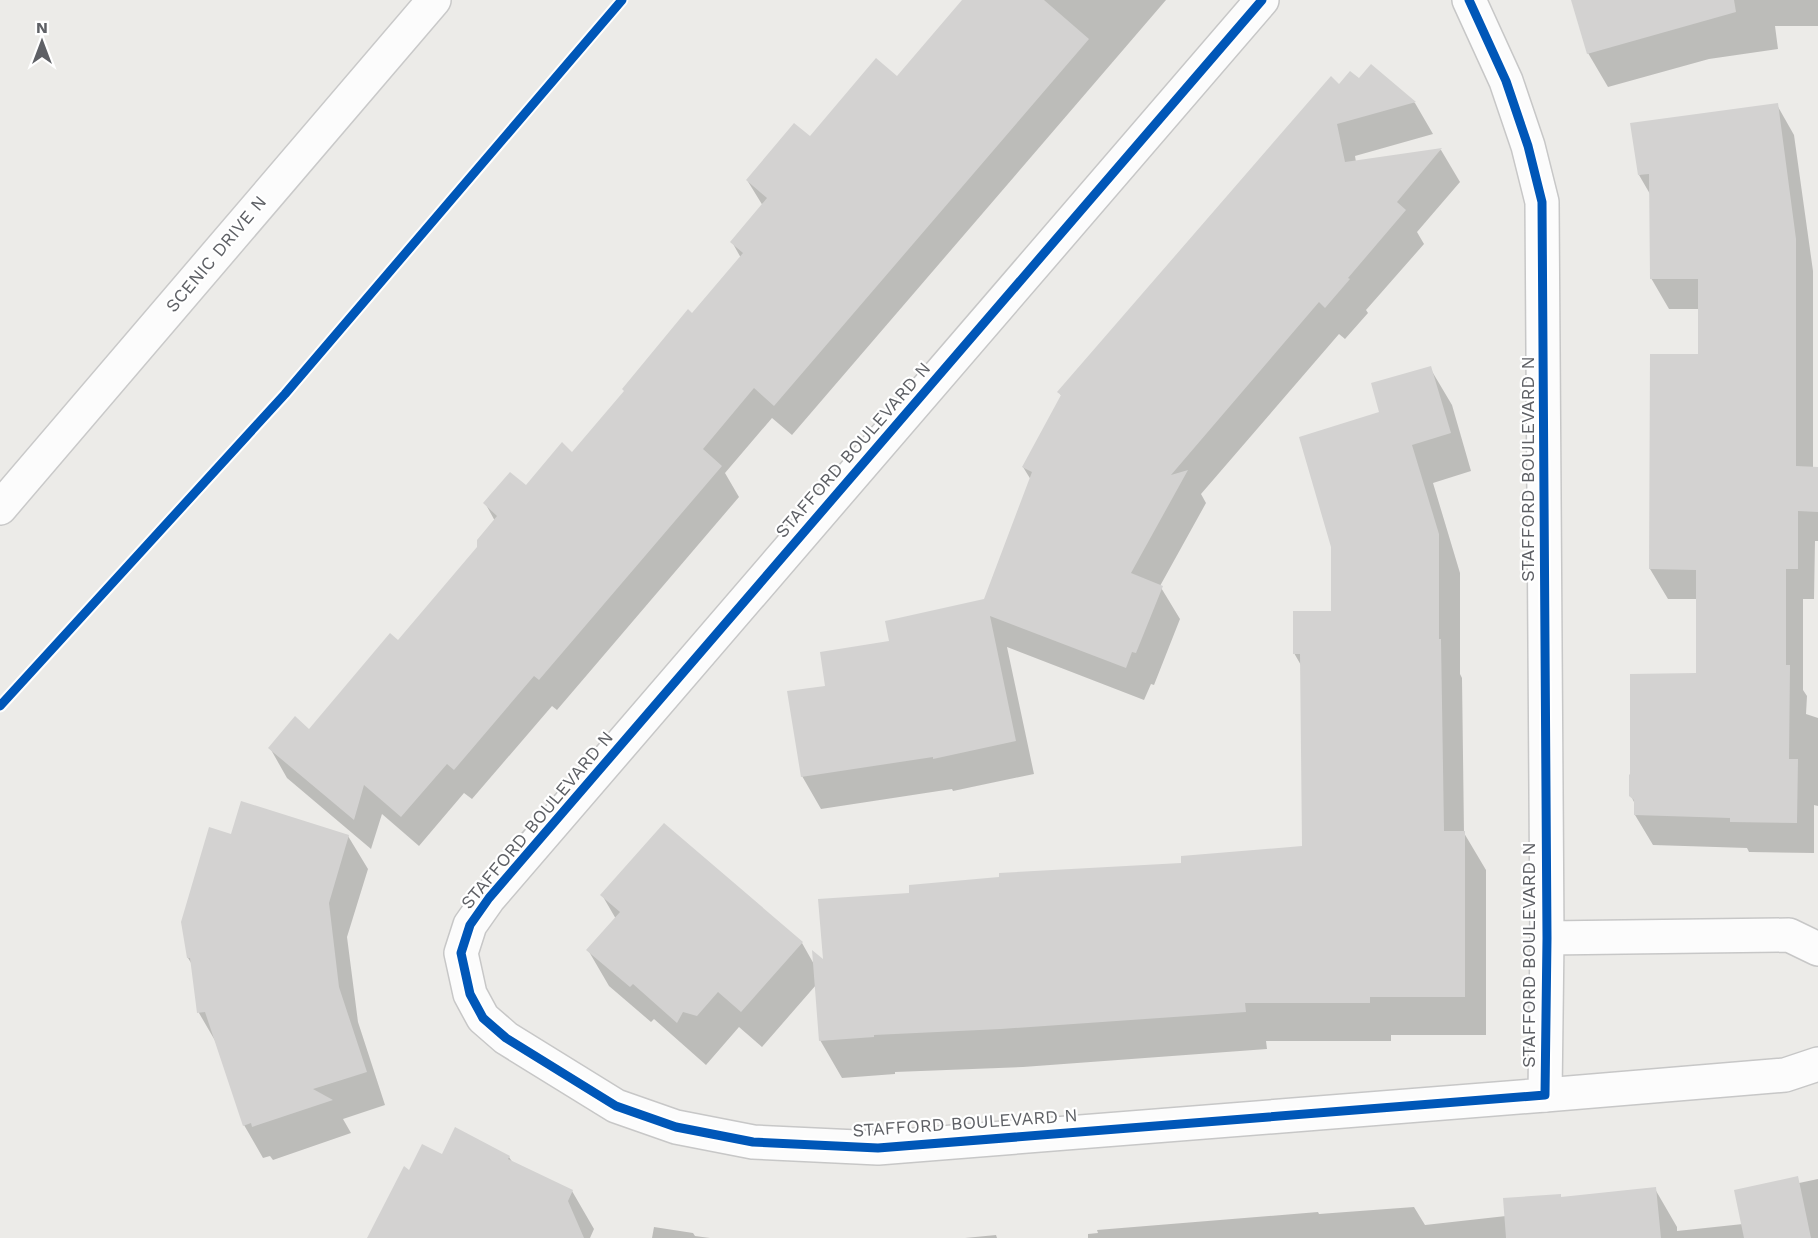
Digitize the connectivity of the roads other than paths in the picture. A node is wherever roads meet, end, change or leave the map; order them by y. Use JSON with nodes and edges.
{"nodes":[{"id":1,"x":434,"y":0,"type":"edge"},
{"id":2,"x":1262,"y":0,"type":"edge"},
{"id":3,"x":1469,"y":0,"type":"edge"},
{"id":4,"x":0,"y":508,"type":"edge"},
{"id":5,"x":1547,"y":938,"type":"junction"},
{"id":6,"x":1818,"y":948,"type":"edge"},
{"id":7,"x":1818,"y":1064,"type":"edge"},
{"id":8,"x":1545,"y":1095,"type":"junction"}],
"edges":[{"from":1,"to":4,"type":"street","name":"SCENIC DRIVE N"},
{"from":2,"to":8,"type":"street","name":"STAFFORD BOULEVARD N"},
{"from":3,"to":5,"type":"street","name":"STAFFORD BOULEVARD N"},
{"from":5,"to":6,"type":"street","name":"STAFFORD BOULEVARD N"},
{"from":5,"to":8,"type":"street","name":"STAFFORD BOULEVARD N"},
{"from":7,"to":8,"type":"street","name":"STAFFORD BOULEVARD N"}]}
